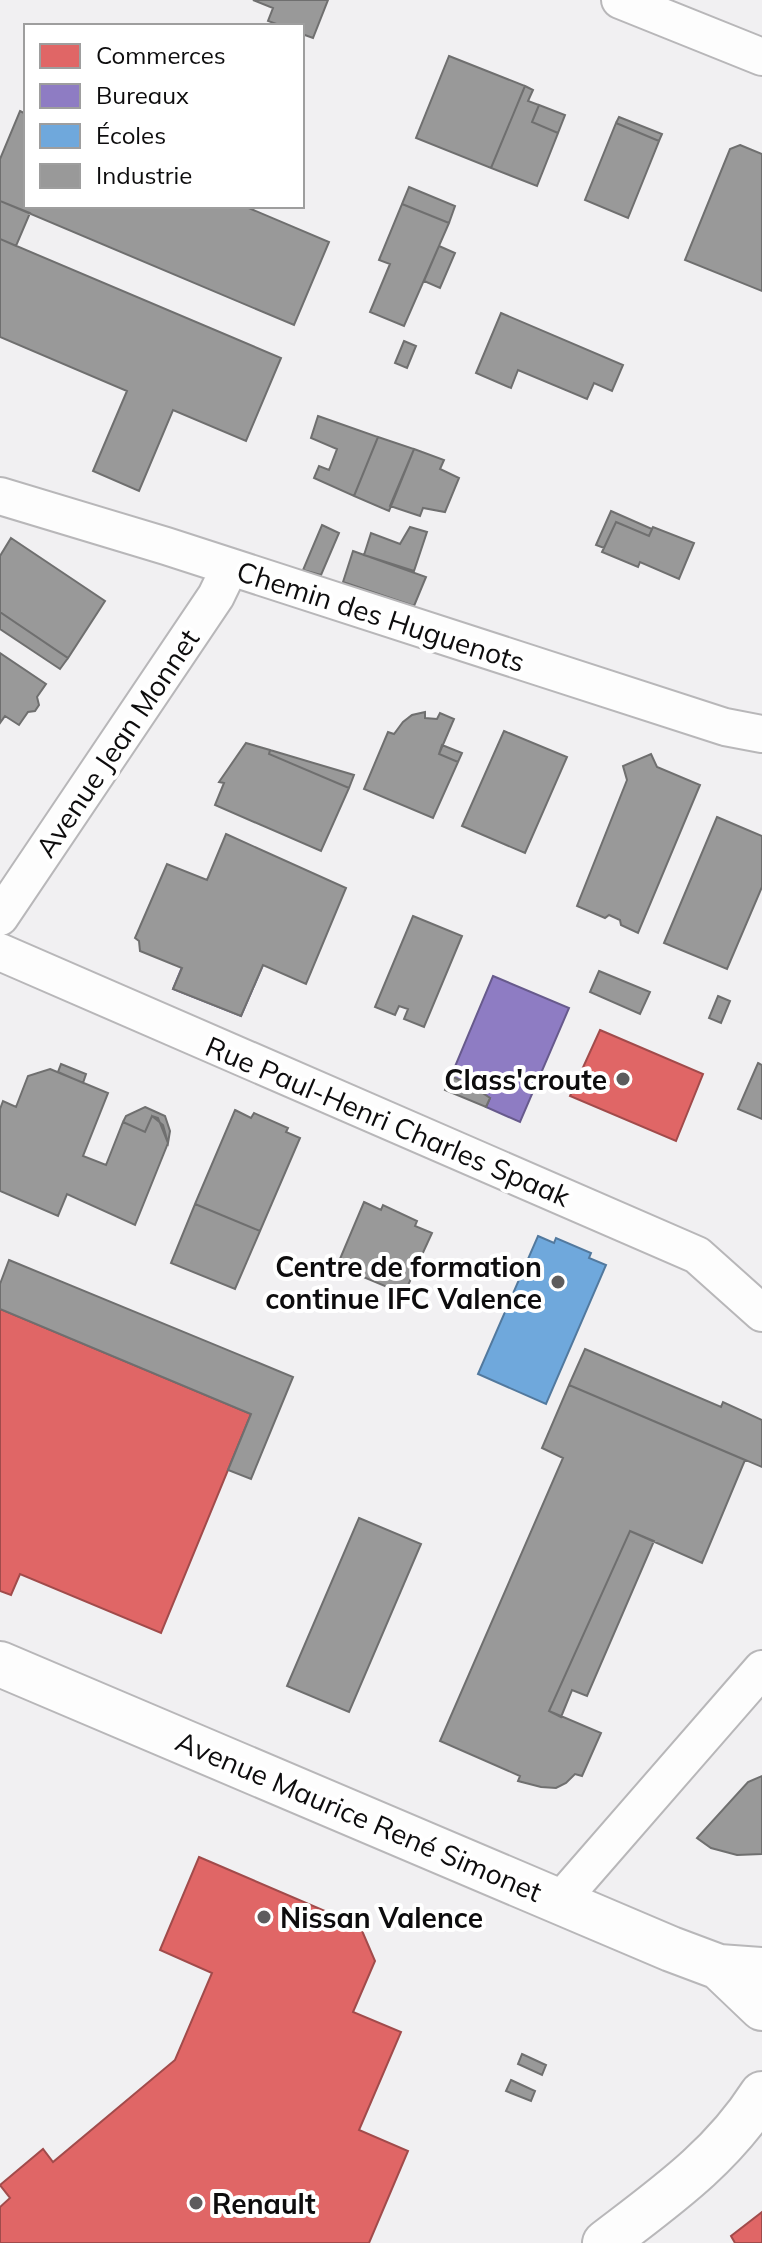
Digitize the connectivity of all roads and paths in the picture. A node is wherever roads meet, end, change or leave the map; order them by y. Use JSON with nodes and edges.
{"nodes":[{"id":1,"x":620,"y":0,"type":"edge"},
{"id":2,"x":762,"y":57,"type":"edge"},
{"id":3,"x":0,"y":496,"type":"edge"},
{"id":4,"x":230,"y":567,"type":"junction"},
{"id":5,"x":762,"y":734,"type":"edge"},
{"id":6,"x":0,"y":917,"type":"edge"},
{"id":7,"x":0,"y":952,"type":"edge"},
{"id":8,"x":762,"y":1313,"type":"edge"},
{"id":9,"x":0,"y":1664,"type":"edge"},
{"id":10,"x":762,"y":1669,"type":"edge"},
{"id":11,"x":560,"y":1901,"type":"junction"},
{"id":12,"x":719,"y":1967,"type":"junction"},
{"id":13,"x":762,"y":1970,"type":"edge"},
{"id":14,"x":762,"y":2008,"type":"edge"},
{"id":15,"x":762,"y":2094,"type":"edge"},
{"id":16,"x":762,"y":2134,"type":"edge"},
{"id":17,"x":707,"y":2163,"type":"junction"},
{"id":18,"x":605,"y":2243,"type":"edge"}],
"edges":[{"from":1,"to":2,"type":"street"},
{"from":3,"to":4,"type":"street","name":"Chemin des Huguenots"},
{"from":4,"to":5,"type":"street","name":"Chemin des Huguenots"},
{"from":4,"to":6,"type":"street","name":"Avenue Jean Monnet"},
{"from":7,"to":8,"type":"street","name":"Rue Paul-Henri Charles Spaak"},
{"from":9,"to":11,"type":"street","name":"Avenue Maurice René Simonet"},
{"from":10,"to":11,"type":"street"},
{"from":11,"to":12,"type":"street","name":"Avenue Maurice René Simonet"},
{"from":12,"to":13,"type":"street","name":"Avenue Maurice René Simonet"},
{"from":12,"to":14,"type":"street","name":"Avenue Maurice René Simonet"},
{"from":15,"to":17,"type":"street"},
{"from":16,"to":17,"type":"street"},
{"from":17,"to":18,"type":"street"}]}
